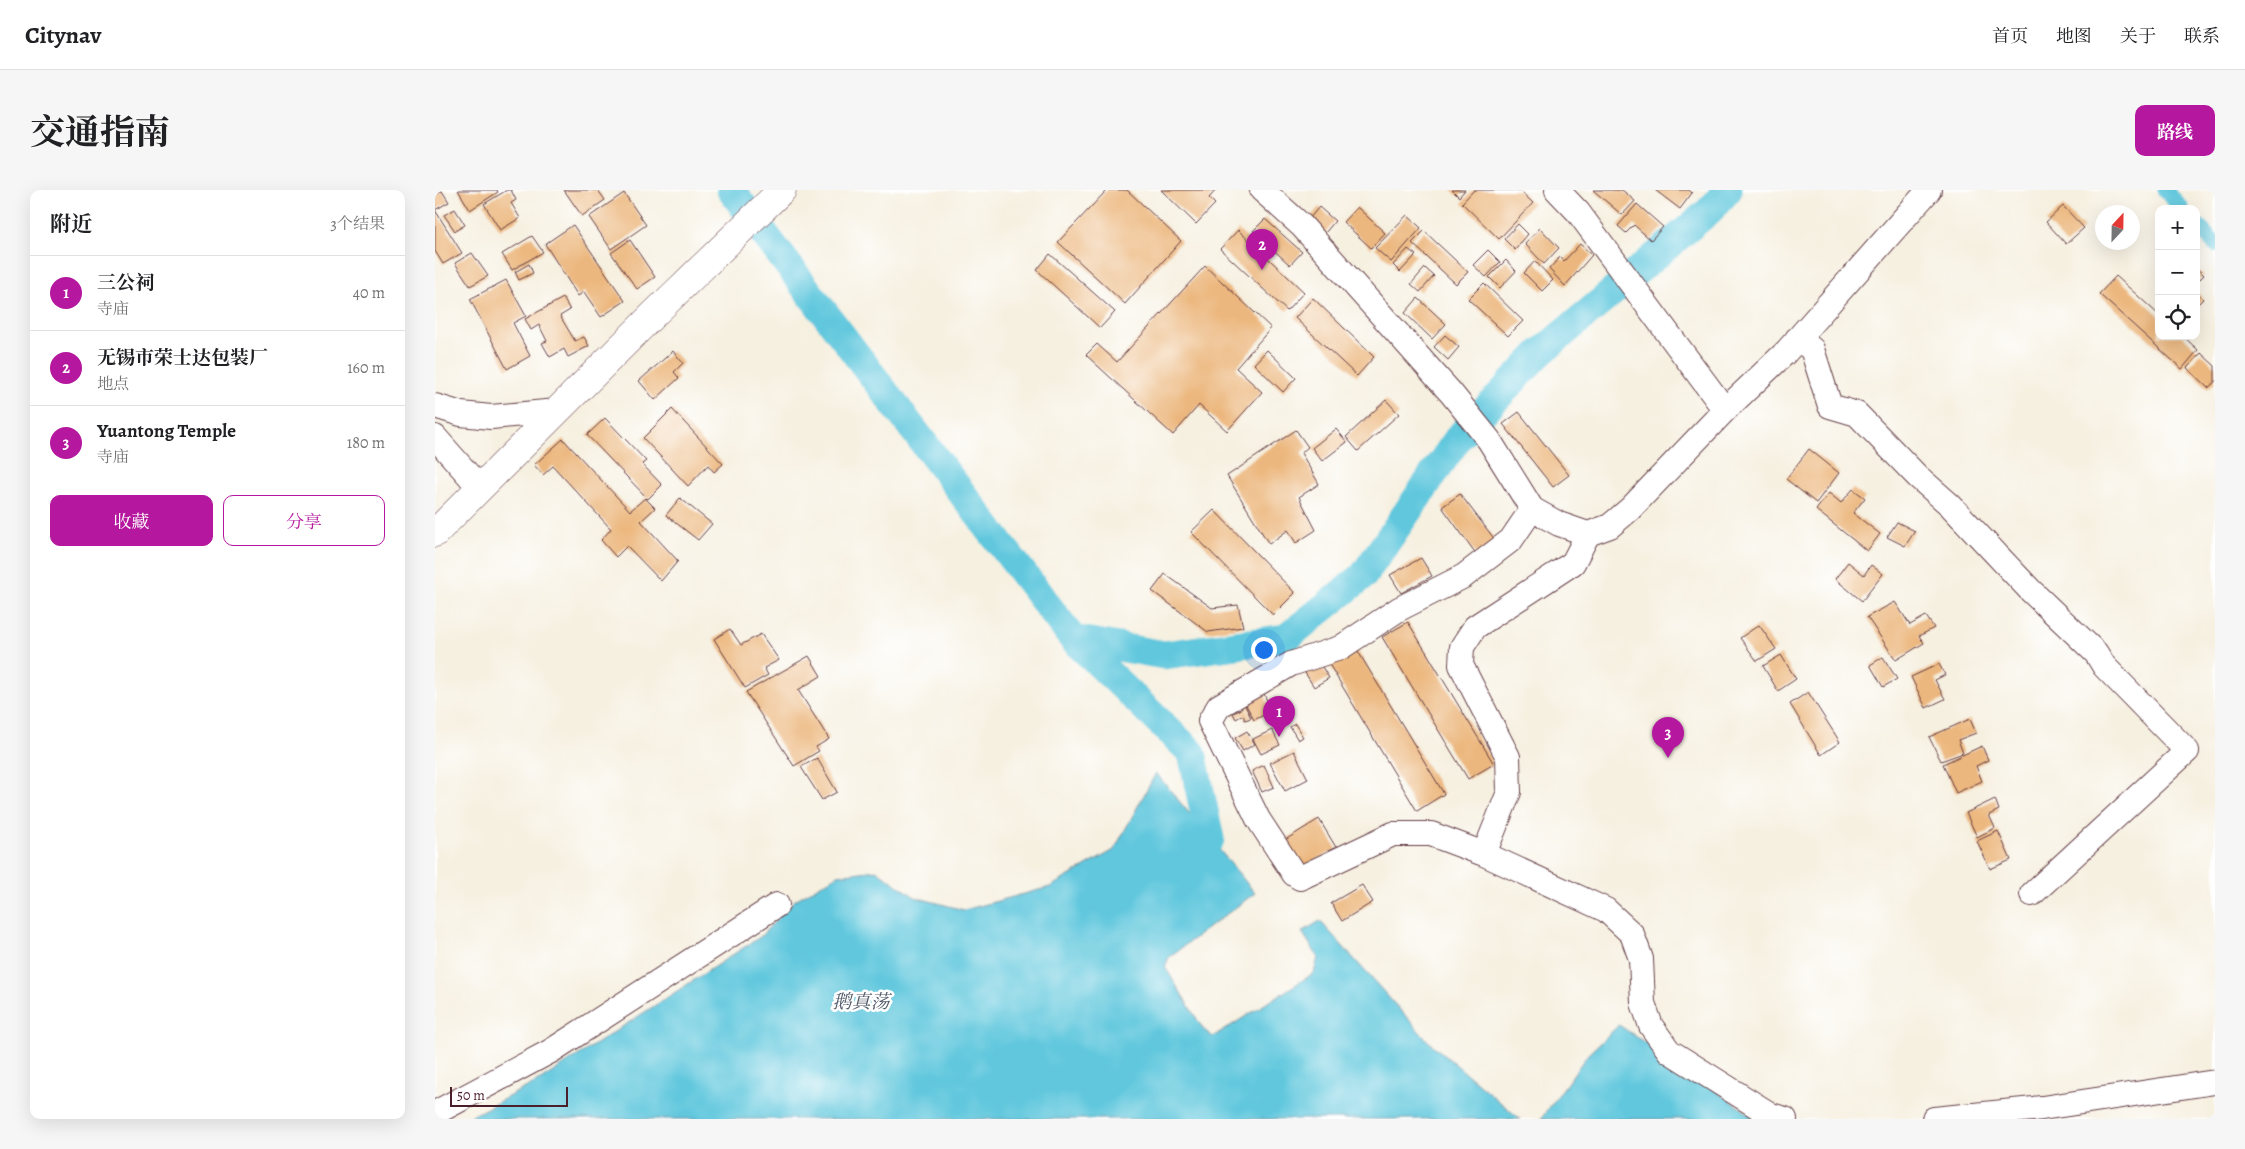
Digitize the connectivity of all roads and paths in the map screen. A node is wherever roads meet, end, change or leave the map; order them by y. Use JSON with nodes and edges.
{"nodes":[{"id":1,"x":782,"y":190,"type":"edge"},
{"id":2,"x":1262,"y":190,"type":"edge"},
{"id":3,"x":1557,"y":190,"type":"edge"},
{"id":4,"x":1929,"y":190,"type":"edge"},
{"id":5,"x":1797,"y":339,"type":"junction"},
{"id":6,"x":435,"y":406,"type":"edge"},
{"id":7,"x":1725,"y":410,"type":"junction"},
{"id":8,"x":557,"y":411,"type":"junction"},
{"id":9,"x":435,"y":437,"type":"edge"},
{"id":10,"x":480,"y":488,"type":"junction"},
{"id":11,"x":1532,"y":509,"type":"junction"},
{"id":12,"x":435,"y":533,"type":"edge"},
{"id":13,"x":1588,"y":534,"type":"junction"},
{"id":14,"x":1484,"y":854,"type":"junction"},
{"id":15,"x":2032,"y":894,"type":"dead end"},
{"id":16,"x":777,"y":905,"type":"dead end"},
{"id":17,"x":2215,"y":1082,"type":"edge"},
{"id":18,"x":435,"y":1113,"type":"edge"},
{"id":19,"x":1785,"y":1119,"type":"edge"},
{"id":20,"x":1935,"y":1119,"type":"edge"}],
"edges":[{"from":1,"to":8,"type":"main road"},
{"from":2,"to":11,"type":"street"},
{"from":3,"to":7,"type":"street"},
{"from":4,"to":5,"type":"street"},
{"from":5,"to":7,"type":"street"},
{"from":5,"to":15,"type":"street"},
{"from":6,"to":8,"type":"street"},
{"from":7,"to":13,"type":"street"},
{"from":8,"to":10,"type":"main road"},
{"from":9,"to":10,"type":"street"},
{"from":10,"to":12,"type":"main road"},
{"from":11,"to":13,"type":"street"},
{"from":11,"to":14,"type":"street"},
{"from":13,"to":14,"type":"street"},
{"from":14,"to":19,"type":"street"},
{"from":16,"to":18,"type":"street"},
{"from":17,"to":20,"type":"street"}]}
